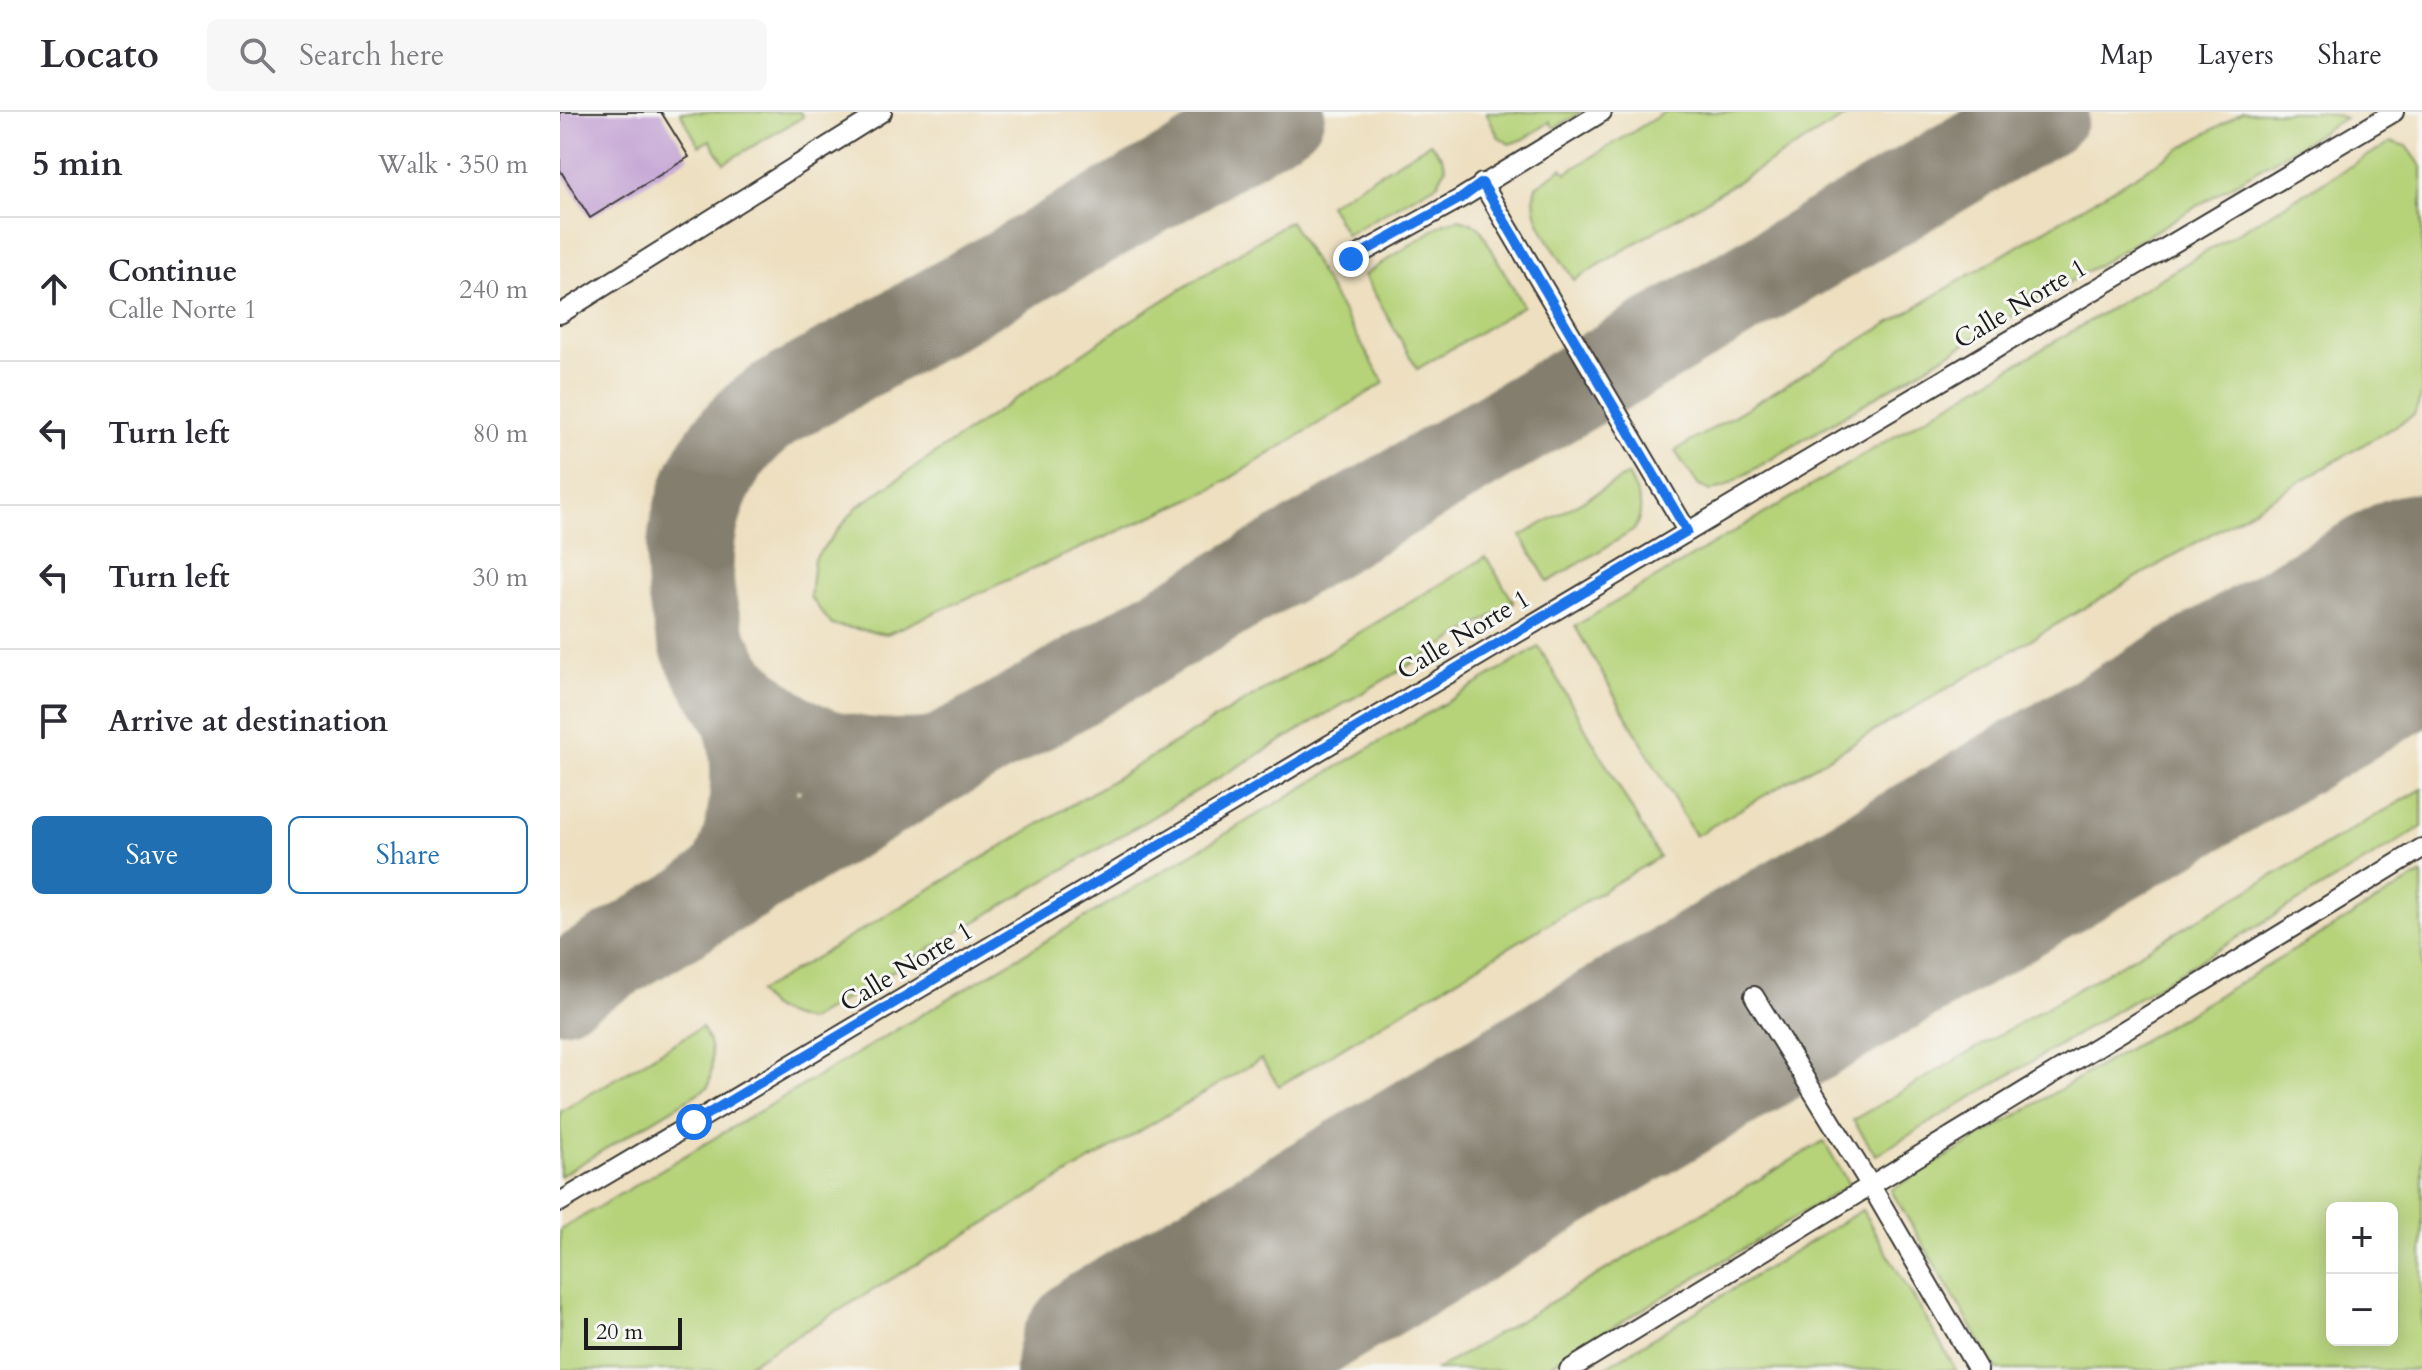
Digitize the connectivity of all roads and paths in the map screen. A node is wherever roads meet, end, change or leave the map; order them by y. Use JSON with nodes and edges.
{"nodes":[{"id":1,"x":882,"y":112,"type":"edge"},
{"id":2,"x":1602,"y":112,"type":"edge"},
{"id":3,"x":2394,"y":112,"type":"edge"},
{"id":4,"x":1482,"y":183,"type":"junction"},
{"id":5,"x":1351,"y":259,"type":"dead end"},
{"id":6,"x":560,"y":314,"type":"edge"},
{"id":7,"x":1687,"y":531,"type":"junction"},
{"id":8,"x":2422,"y":848,"type":"edge"},
{"id":9,"x":1754,"y":996,"type":"dead end"},
{"id":10,"x":1871,"y":1186,"type":"junction"},
{"id":11,"x":560,"y":1202,"type":"edge"},
{"id":12,"x":1569,"y":1370,"type":"edge"},
{"id":13,"x":1978,"y":1370,"type":"edge"}],
"edges":[{"from":1,"to":6,"type":"lane"},
{"from":2,"to":4,"type":"lane"},
{"from":3,"to":7,"type":"lane","name":"Calle Norte 1"},
{"from":4,"to":5,"type":"lane"},
{"from":4,"to":7,"type":"lane"},
{"from":7,"to":11,"type":"lane","name":"Calle Norte 1"},
{"from":8,"to":10,"type":"lane"},
{"from":9,"to":10,"type":"lane"},
{"from":10,"to":12,"type":"lane"},
{"from":10,"to":13,"type":"lane"}]}
